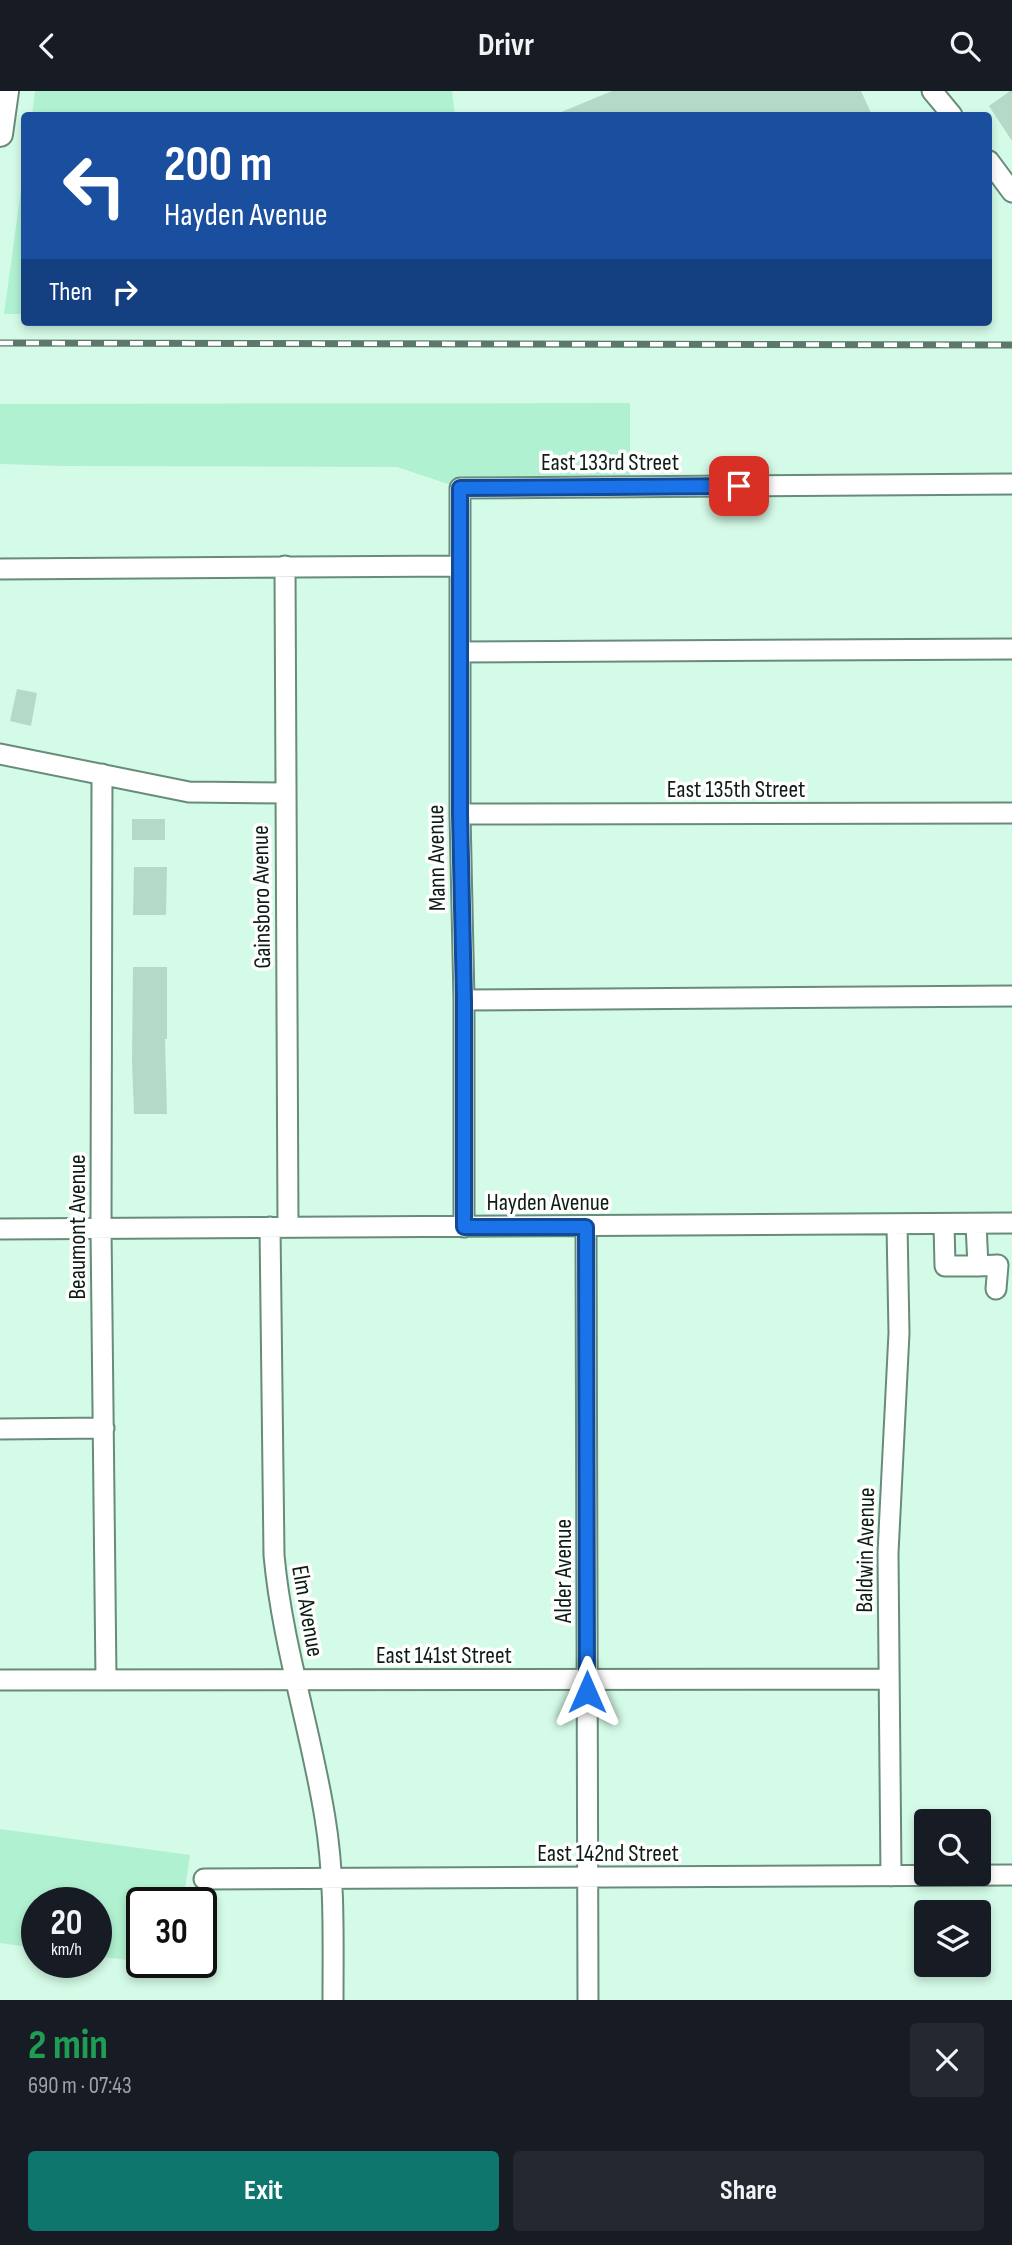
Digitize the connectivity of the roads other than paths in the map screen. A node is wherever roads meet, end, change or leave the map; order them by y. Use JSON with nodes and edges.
{"nodes":[{"id":1,"x":6,"y":91,"type":"edge"},
{"id":2,"x":932,"y":91,"type":"edge"},
{"id":3,"x":950,"y":112,"type":"edge"},
{"id":4,"x":0,"y":134,"type":"edge"},
{"id":5,"x":992,"y":164,"type":"edge"},
{"id":6,"x":1010,"y":181,"type":"edge"},
{"id":7,"x":1012,"y":484,"type":"edge"},
{"id":8,"x":460,"y":488,"type":"joint"},
{"id":9,"x":285,"y":566,"type":"junction"},
{"id":10,"x":460,"y":566,"type":"junction"},
{"id":11,"x":0,"y":569,"type":"edge"},
{"id":12,"x":1012,"y":649,"type":"edge"},
{"id":13,"x":460,"y":652,"type":"junction"},
{"id":14,"x":0,"y":754,"type":"edge"},
{"id":15,"x":102,"y":774,"type":"junction"},
{"id":16,"x":285,"y":793,"type":"junction"},
{"id":17,"x":1012,"y":813,"type":"edge"},
{"id":18,"x":460,"y":814,"type":"junction"},
{"id":19,"x":1012,"y":996,"type":"edge"},
{"id":20,"x":464,"y":1000,"type":"junction"},
{"id":21,"x":1012,"y":1223,"type":"edge"},
{"id":22,"x":944,"y":1224,"type":"junction"},
{"id":23,"x":976,"y":1224,"type":"junction"},
{"id":24,"x":897,"y":1225,"type":"junction"},
{"id":25,"x":279,"y":1227,"type":"junction"},
{"id":26,"x":464,"y":1227,"type":"junction"},
{"id":27,"x":586,"y":1227,"type":"junction"},
{"id":28,"x":101,"y":1228,"type":"junction"},
{"id":29,"x":0,"y":1229,"type":"edge"},
{"id":30,"x":978,"y":1266,"type":"junction"},
{"id":31,"x":996,"y":1289,"type":"dead end"},
{"id":32,"x":104,"y":1428,"type":"junction"},
{"id":33,"x":0,"y":1429,"type":"edge"},
{"id":34,"x":587,"y":1679,"type":"junction"},
{"id":35,"x":888,"y":1679,"type":"junction"},
{"id":36,"x":0,"y":1680,"type":"edge"},
{"id":37,"x":106,"y":1680,"type":"junction"},
{"id":38,"x":296,"y":1680,"type":"junction"},
{"id":39,"x":1012,"y":1875,"type":"edge"},
{"id":40,"x":891,"y":1876,"type":"junction"},
{"id":41,"x":588,"y":1877,"type":"junction"},
{"id":42,"x":204,"y":1879,"type":"dead end"},
{"id":43,"x":332,"y":1879,"type":"junction"},
{"id":44,"x":333,"y":2000,"type":"edge"},
{"id":45,"x":588,"y":2000,"type":"edge"}],
"edges":[{"from":1,"to":4,"type":"main road"},
{"from":2,"to":3,"type":"street"},
{"from":5,"to":6,"type":"street"},
{"from":7,"to":8,"type":"street","name":"East 133rd Street"},
{"from":8,"to":10,"type":"street","name":"Mann Avenue"},
{"from":9,"to":10,"type":"street"},
{"from":9,"to":11,"type":"street"},
{"from":9,"to":16,"type":"street","name":"Gainsboro Avenue"},
{"from":10,"to":13,"type":"street","name":"Mann Avenue"},
{"from":12,"to":13,"type":"street"},
{"from":13,"to":18,"type":"street","name":"Mann Avenue"},
{"from":14,"to":15,"type":"street"},
{"from":15,"to":16,"type":"street"},
{"from":15,"to":28,"type":"street","name":"Beaumont Avenue"},
{"from":16,"to":25,"type":"street","name":"Gainsboro Avenue"},
{"from":17,"to":18,"type":"street","name":"East 135th Street"},
{"from":18,"to":20,"type":"street","name":"Mann Avenue"},
{"from":19,"to":20,"type":"street"},
{"from":20,"to":26,"type":"street","name":"Mann Avenue"},
{"from":21,"to":23,"type":"street","name":"Hayden Avenue"},
{"from":22,"to":23,"type":"street","name":"Hayden Avenue"},
{"from":22,"to":24,"type":"street","name":"Hayden Avenue"},
{"from":22,"to":30,"type":"street"},
{"from":23,"to":30,"type":"street"},
{"from":24,"to":27,"type":"street","name":"Hayden Avenue"},
{"from":24,"to":35,"type":"street","name":"Baldwin Avenue"},
{"from":25,"to":26,"type":"street","name":"Hayden Avenue"},
{"from":25,"to":28,"type":"street","name":"Hayden Avenue"},
{"from":25,"to":38,"type":"street","name":"Elm Avenue"},
{"from":26,"to":27,"type":"street","name":"Hayden Avenue"},
{"from":27,"to":34,"type":"street","name":"Alder Avenue"},
{"from":28,"to":29,"type":"street","name":"Hayden Avenue"},
{"from":28,"to":32,"type":"street","name":"Beaumont Avenue"},
{"from":30,"to":31,"type":"street"},
{"from":32,"to":33,"type":"street"},
{"from":32,"to":37,"type":"street","name":"Beaumont Avenue"},
{"from":34,"to":35,"type":"street","name":"East 141st Street"},
{"from":34,"to":38,"type":"street","name":"East 141st Street"},
{"from":34,"to":41,"type":"street","name":"Alder Avenue"},
{"from":35,"to":40,"type":"street","name":"Baldwin Avenue"},
{"from":36,"to":37,"type":"street","name":"East 141st Street"},
{"from":37,"to":38,"type":"street","name":"East 141st Street"},
{"from":38,"to":43,"type":"street","name":"Elm Avenue"},
{"from":39,"to":40,"type":"street","name":"East 142nd Street"},
{"from":40,"to":41,"type":"street","name":"East 142nd Street"},
{"from":41,"to":43,"type":"street","name":"East 142nd Street"},
{"from":41,"to":45,"type":"street","name":"Alder Avenue"},
{"from":42,"to":43,"type":"street","name":"East 142nd Street"},
{"from":43,"to":44,"type":"street","name":"Elm Avenue"}]}
